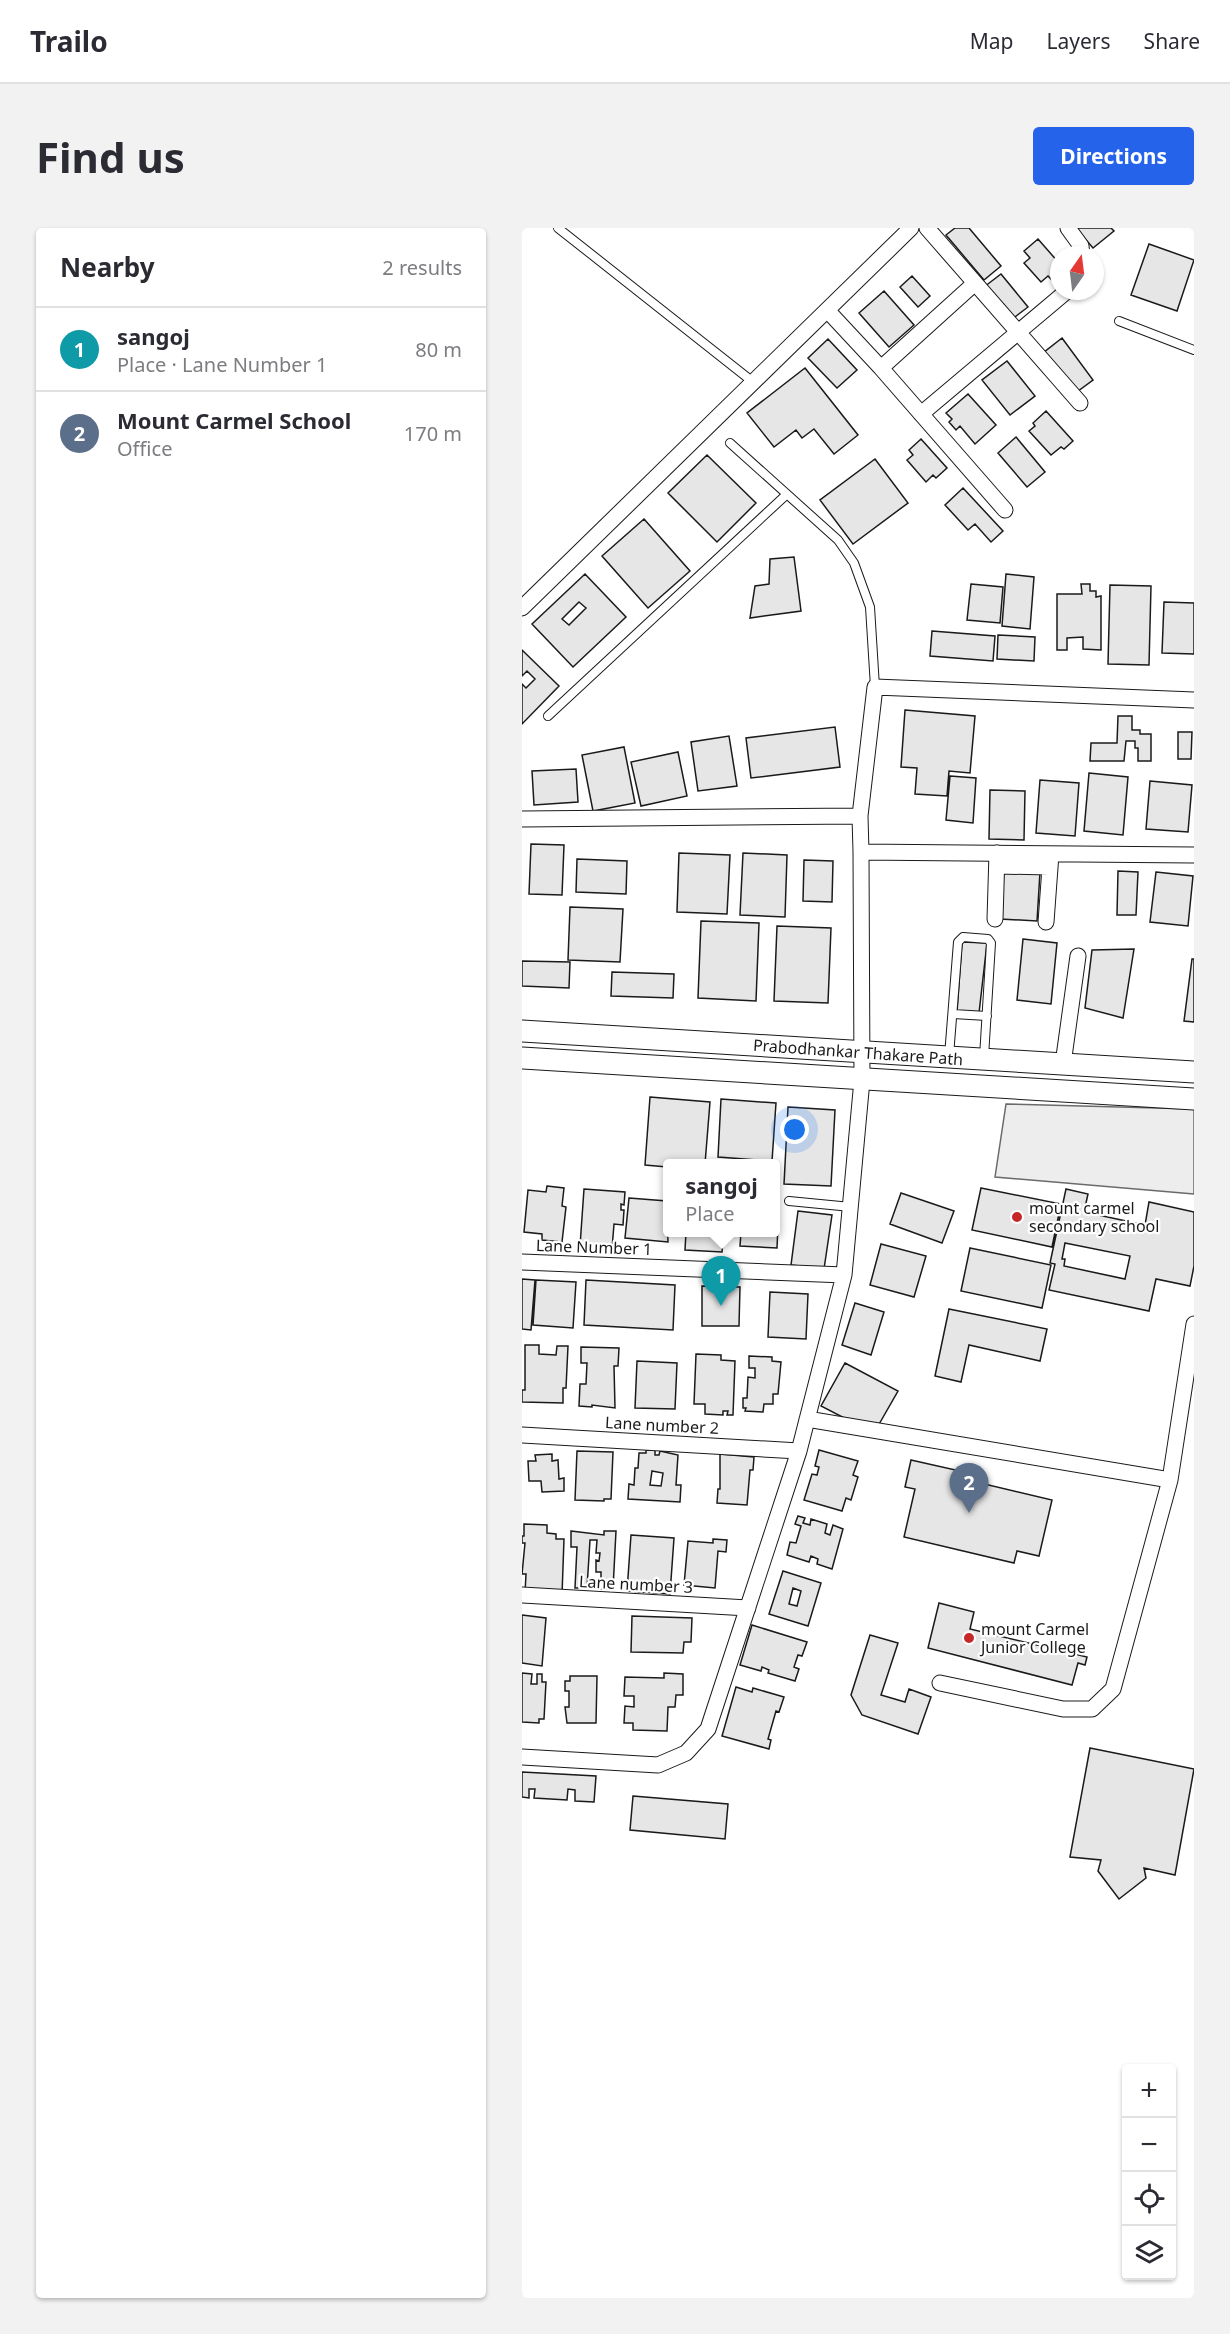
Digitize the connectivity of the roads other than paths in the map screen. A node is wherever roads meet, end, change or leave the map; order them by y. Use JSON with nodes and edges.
{"nodes":[{"id":1,"x":558,"y":228,"type":"edge"},
{"id":2,"x":910,"y":228,"type":"edge"},
{"id":3,"x":927,"y":228,"type":"edge"},
{"id":4,"x":1068,"y":228,"type":"edge"},
{"id":5,"x":1080,"y":246,"type":"edge"},
{"id":6,"x":975,"y":283,"type":"junction"},
{"id":7,"x":1057,"y":300,"type":"edge"},
{"id":8,"x":827,"y":310,"type":"junction"},
{"id":9,"x":1119,"y":321,"type":"dead end"},
{"id":10,"x":1019,"y":333,"type":"junction"},
{"id":11,"x":1194,"y":350,"type":"edge"},
{"id":12,"x":881,"y":368,"type":"junction"},
{"id":13,"x":753,"y":382,"type":"junction"},
{"id":14,"x":1080,"y":403,"type":"dead end"},
{"id":15,"x":921,"y":414,"type":"junction"},
{"id":16,"x":730,"y":443,"type":"dead end"},
{"id":17,"x":786,"y":495,"type":"junction"},
{"id":18,"x":1005,"y":510,"type":"dead end"},
{"id":19,"x":522,"y":608,"type":"edge"},
{"id":20,"x":875,"y":687,"type":"junction"},
{"id":21,"x":1194,"y":700,"type":"edge"},
{"id":22,"x":548,"y":716,"type":"dead end"},
{"id":23,"x":860,"y":816,"type":"junction"},
{"id":24,"x":522,"y":819,"type":"edge"},
{"id":25,"x":861,"y":852,"type":"junction"},
{"id":26,"x":1194,"y":855,"type":"edge"},
{"id":27,"x":997,"y":860,"type":"junction"},
{"id":28,"x":1050,"y":860,"type":"junction"},
{"id":29,"x":994,"y":919,"type":"dead end"},
{"id":30,"x":1046,"y":922,"type":"dead end"},
{"id":31,"x":1078,"y":956,"type":"dead end"},
{"id":32,"x":952,"y":1014,"type":"junction"},
{"id":33,"x":987,"y":1016,"type":"junction"},
{"id":34,"x":522,"y":1030,"type":"edge"},
{"id":35,"x":863,"y":1053,"type":"junction"},
{"id":36,"x":522,"y":1058,"type":"edge"},
{"id":37,"x":949,"y":1058,"type":"junction"},
{"id":38,"x":984,"y":1060,"type":"junction"},
{"id":39,"x":1063,"y":1064,"type":"junction"},
{"id":40,"x":1194,"y":1072,"type":"edge"},
{"id":41,"x":862,"y":1080,"type":"junction"},
{"id":42,"x":1194,"y":1099,"type":"edge"},
{"id":43,"x":789,"y":1201,"type":"dead end"},
{"id":44,"x":851,"y":1207,"type":"junction"},
{"id":45,"x":522,"y":1262,"type":"edge"},
{"id":46,"x":844,"y":1275,"type":"junction"},
{"id":47,"x":1194,"y":1324,"type":"edge"},
{"id":48,"x":807,"y":1419,"type":"junction"},
{"id":49,"x":522,"y":1435,"type":"edge"},
{"id":50,"x":799,"y":1451,"type":"junction"},
{"id":51,"x":1170,"y":1480,"type":"junction"},
{"id":52,"x":522,"y":1595,"type":"edge"},
{"id":53,"x":748,"y":1608,"type":"junction"},
{"id":54,"x":940,"y":1683,"type":"dead end"},
{"id":55,"x":522,"y":1757,"type":"edge"}],
"edges":[{"from":1,"to":13,"type":"lane"},
{"from":2,"to":8,"type":"street"},
{"from":3,"to":6,"type":"street"},
{"from":4,"to":5,"type":"street"},
{"from":6,"to":10,"type":"street"},
{"from":6,"to":12,"type":"street"},
{"from":7,"to":10,"type":"street"},
{"from":8,"to":12,"type":"street"},
{"from":8,"to":13,"type":"street"},
{"from":9,"to":11,"type":"lane"},
{"from":10,"to":14,"type":"street"},
{"from":10,"to":15,"type":"street"},
{"from":12,"to":15,"type":"street"},
{"from":13,"to":19,"type":"street"},
{"from":15,"to":18,"type":"street"},
{"from":16,"to":17,"type":"lane"},
{"from":17,"to":20,"type":"lane"},
{"from":17,"to":22,"type":"lane"},
{"from":20,"to":21,"type":"street"},
{"from":20,"to":23,"type":"street"},
{"from":23,"to":24,"type":"street"},
{"from":23,"to":25,"type":"street"},
{"from":25,"to":27,"type":"street"},
{"from":25,"to":35,"type":"street"},
{"from":26,"to":28,"type":"street"},
{"from":27,"to":28,"type":"street"},
{"from":27,"to":29,"type":"street"},
{"from":28,"to":30,"type":"street"},
{"from":31,"to":39,"type":"street"},
{"from":32,"to":33,"type":"lane"},
{"from":32,"to":33,"type":"lane"},
{"from":32,"to":37,"type":"lane"},
{"from":33,"to":38,"type":"lane"},
{"from":34,"to":35,"type":"main road","name":"Prabodhankar Thakare Path"},
{"from":35,"to":37,"type":"main road","name":"Prabodhankar Thakare Path"},
{"from":35,"to":41,"type":"street"},
{"from":36,"to":41,"type":"main road","name":"Prabodhankar Thakare Path"},
{"from":37,"to":38,"type":"main road","name":"Prabodhankar Thakare Path"},
{"from":38,"to":39,"type":"main road","name":"Prabodhankar Thakare Path"},
{"from":39,"to":40,"type":"main road","name":"Prabodhankar Thakare Path"},
{"from":41,"to":42,"type":"main road","name":"Prabodhankar Thakare Path"},
{"from":41,"to":44,"type":"street"},
{"from":43,"to":44,"type":"lane"},
{"from":44,"to":46,"type":"street"},
{"from":45,"to":46,"type":"street","name":"Lane Number 1"},
{"from":46,"to":48,"type":"street"},
{"from":47,"to":51,"type":"street"},
{"from":48,"to":50,"type":"street"},
{"from":48,"to":51,"type":"street"},
{"from":49,"to":50,"type":"street","name":"Lane number 2"},
{"from":50,"to":53,"type":"street"},
{"from":51,"to":54,"type":"street"},
{"from":52,"to":53,"type":"street","name":"Lane number 3"},
{"from":53,"to":55,"type":"street"}]}
